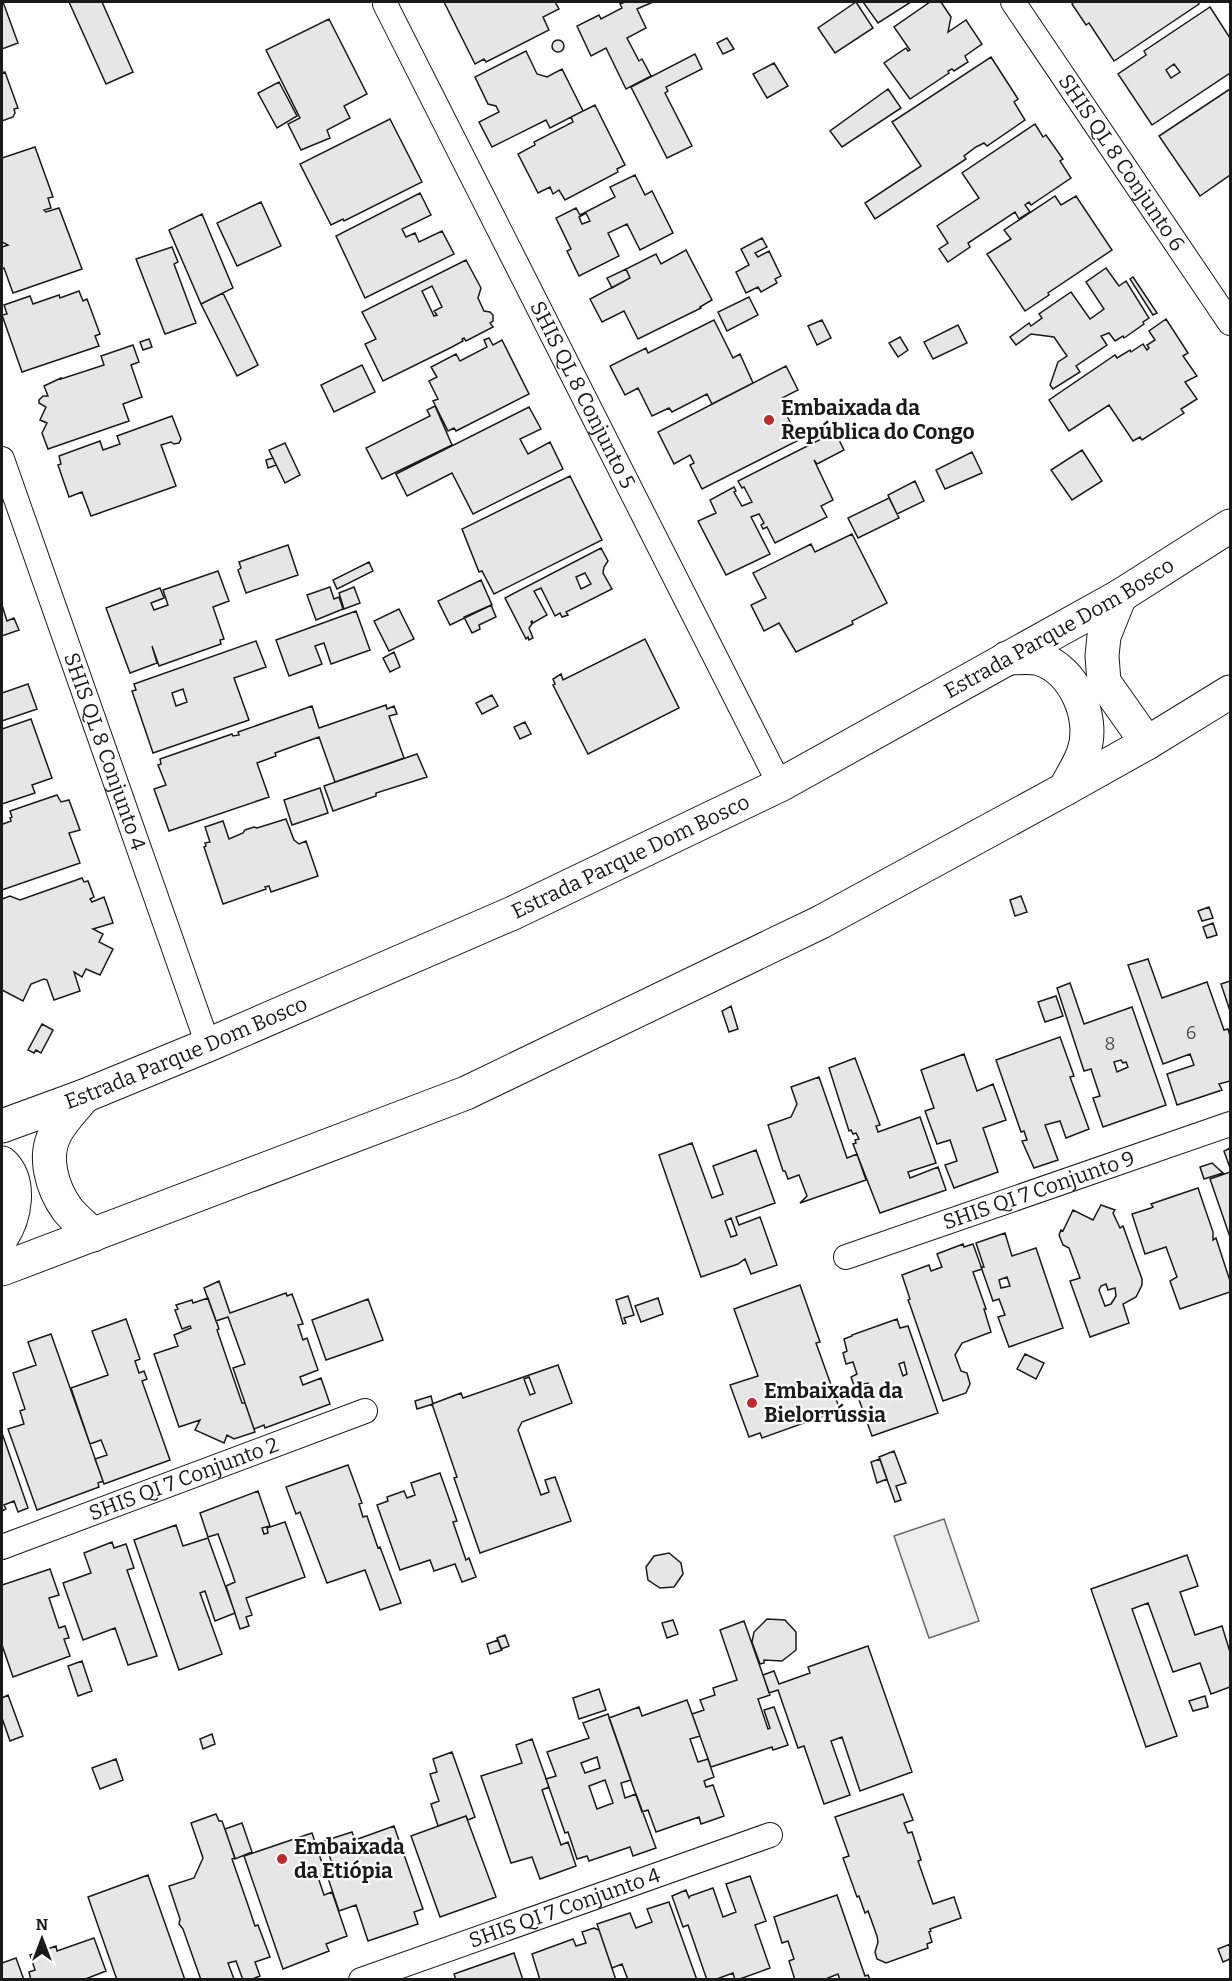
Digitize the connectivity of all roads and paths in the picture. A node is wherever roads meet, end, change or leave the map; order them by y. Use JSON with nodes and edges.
{"nodes":[{"id":1,"x":1013,"y":2,"type":"edge"},
{"id":2,"x":385,"y":4,"type":"dead end"},
{"id":3,"x":1230,"y":323,"type":"edge"},
{"id":4,"x":2,"y":459,"type":"edge"},
{"id":5,"x":1230,"y":526,"type":"edge"},
{"id":6,"x":1120,"y":596,"type":"junction"},
{"id":7,"x":1007,"y":658,"type":"junction"},
{"id":8,"x":1230,"y":692,"type":"edge"},
{"id":9,"x":1147,"y":742,"type":"junction"},
{"id":10,"x":780,"y":785,"type":"junction"},
{"id":11,"x":1065,"y":789,"type":"junction"},
{"id":12,"x":208,"y":1045,"type":"junction"},
{"id":13,"x":84,"y":1096,"type":"junction"},
{"id":14,"x":1230,"y":1124,"type":"edge"},
{"id":15,"x":2,"y":1126,"type":"edge"},
{"id":16,"x":2,"y":1163,"type":"edge"},
{"id":17,"x":93,"y":1235,"type":"junction"},
{"id":18,"x":2,"y":1238,"type":"edge"},
{"id":19,"x":846,"y":1257,"type":"dead end"},
{"id":20,"x":2,"y":1269,"type":"edge"},
{"id":21,"x":365,"y":1411,"type":"dead end"},
{"id":22,"x":2,"y":1547,"type":"edge"},
{"id":23,"x":770,"y":1835,"type":"dead end"},
{"id":24,"x":361,"y":1980,"type":"edge"}],
"edges":[{"from":1,"to":3,"type":"street","name":"SHIS QL 8 Conjunto 6"},
{"from":2,"to":10,"type":"street","name":"SHIS QL 8 Conjunto 5"},
{"from":4,"to":12,"type":"street","name":"SHIS QL 8 Conjunto 4"},
{"from":5,"to":6,"type":"main road","name":"Estrada Parque Dom Bosco"},
{"from":6,"to":7,"type":"main road","name":"Estrada Parque Dom Bosco"},
{"from":6,"to":9,"type":"main road"},
{"from":7,"to":10,"type":"main road","name":"Estrada Parque Dom Bosco"},
{"from":7,"to":11,"type":"main road"},
{"from":8,"to":9,"type":"main road"},
{"from":9,"to":11,"type":"main road"},
{"from":10,"to":12,"type":"main road","name":"Estrada Parque Dom Bosco"},
{"from":11,"to":17,"type":"main road"},
{"from":12,"to":13,"type":"main road","name":"Estrada Parque Dom Bosco"},
{"from":13,"to":15,"type":"main road","name":"Estrada Parque Dom Bosco"},
{"from":13,"to":17,"type":"main road"},
{"from":14,"to":19,"type":"street","name":"SHIS QI 7 Conjunto 9"},
{"from":16,"to":18,"type":"main road"},
{"from":17,"to":20,"type":"main road"},
{"from":21,"to":22,"type":"street","name":"SHIS QI 7 Conjunto 2"},
{"from":23,"to":24,"type":"street","name":"SHIS QI 7 Conjunto 4"}]}
